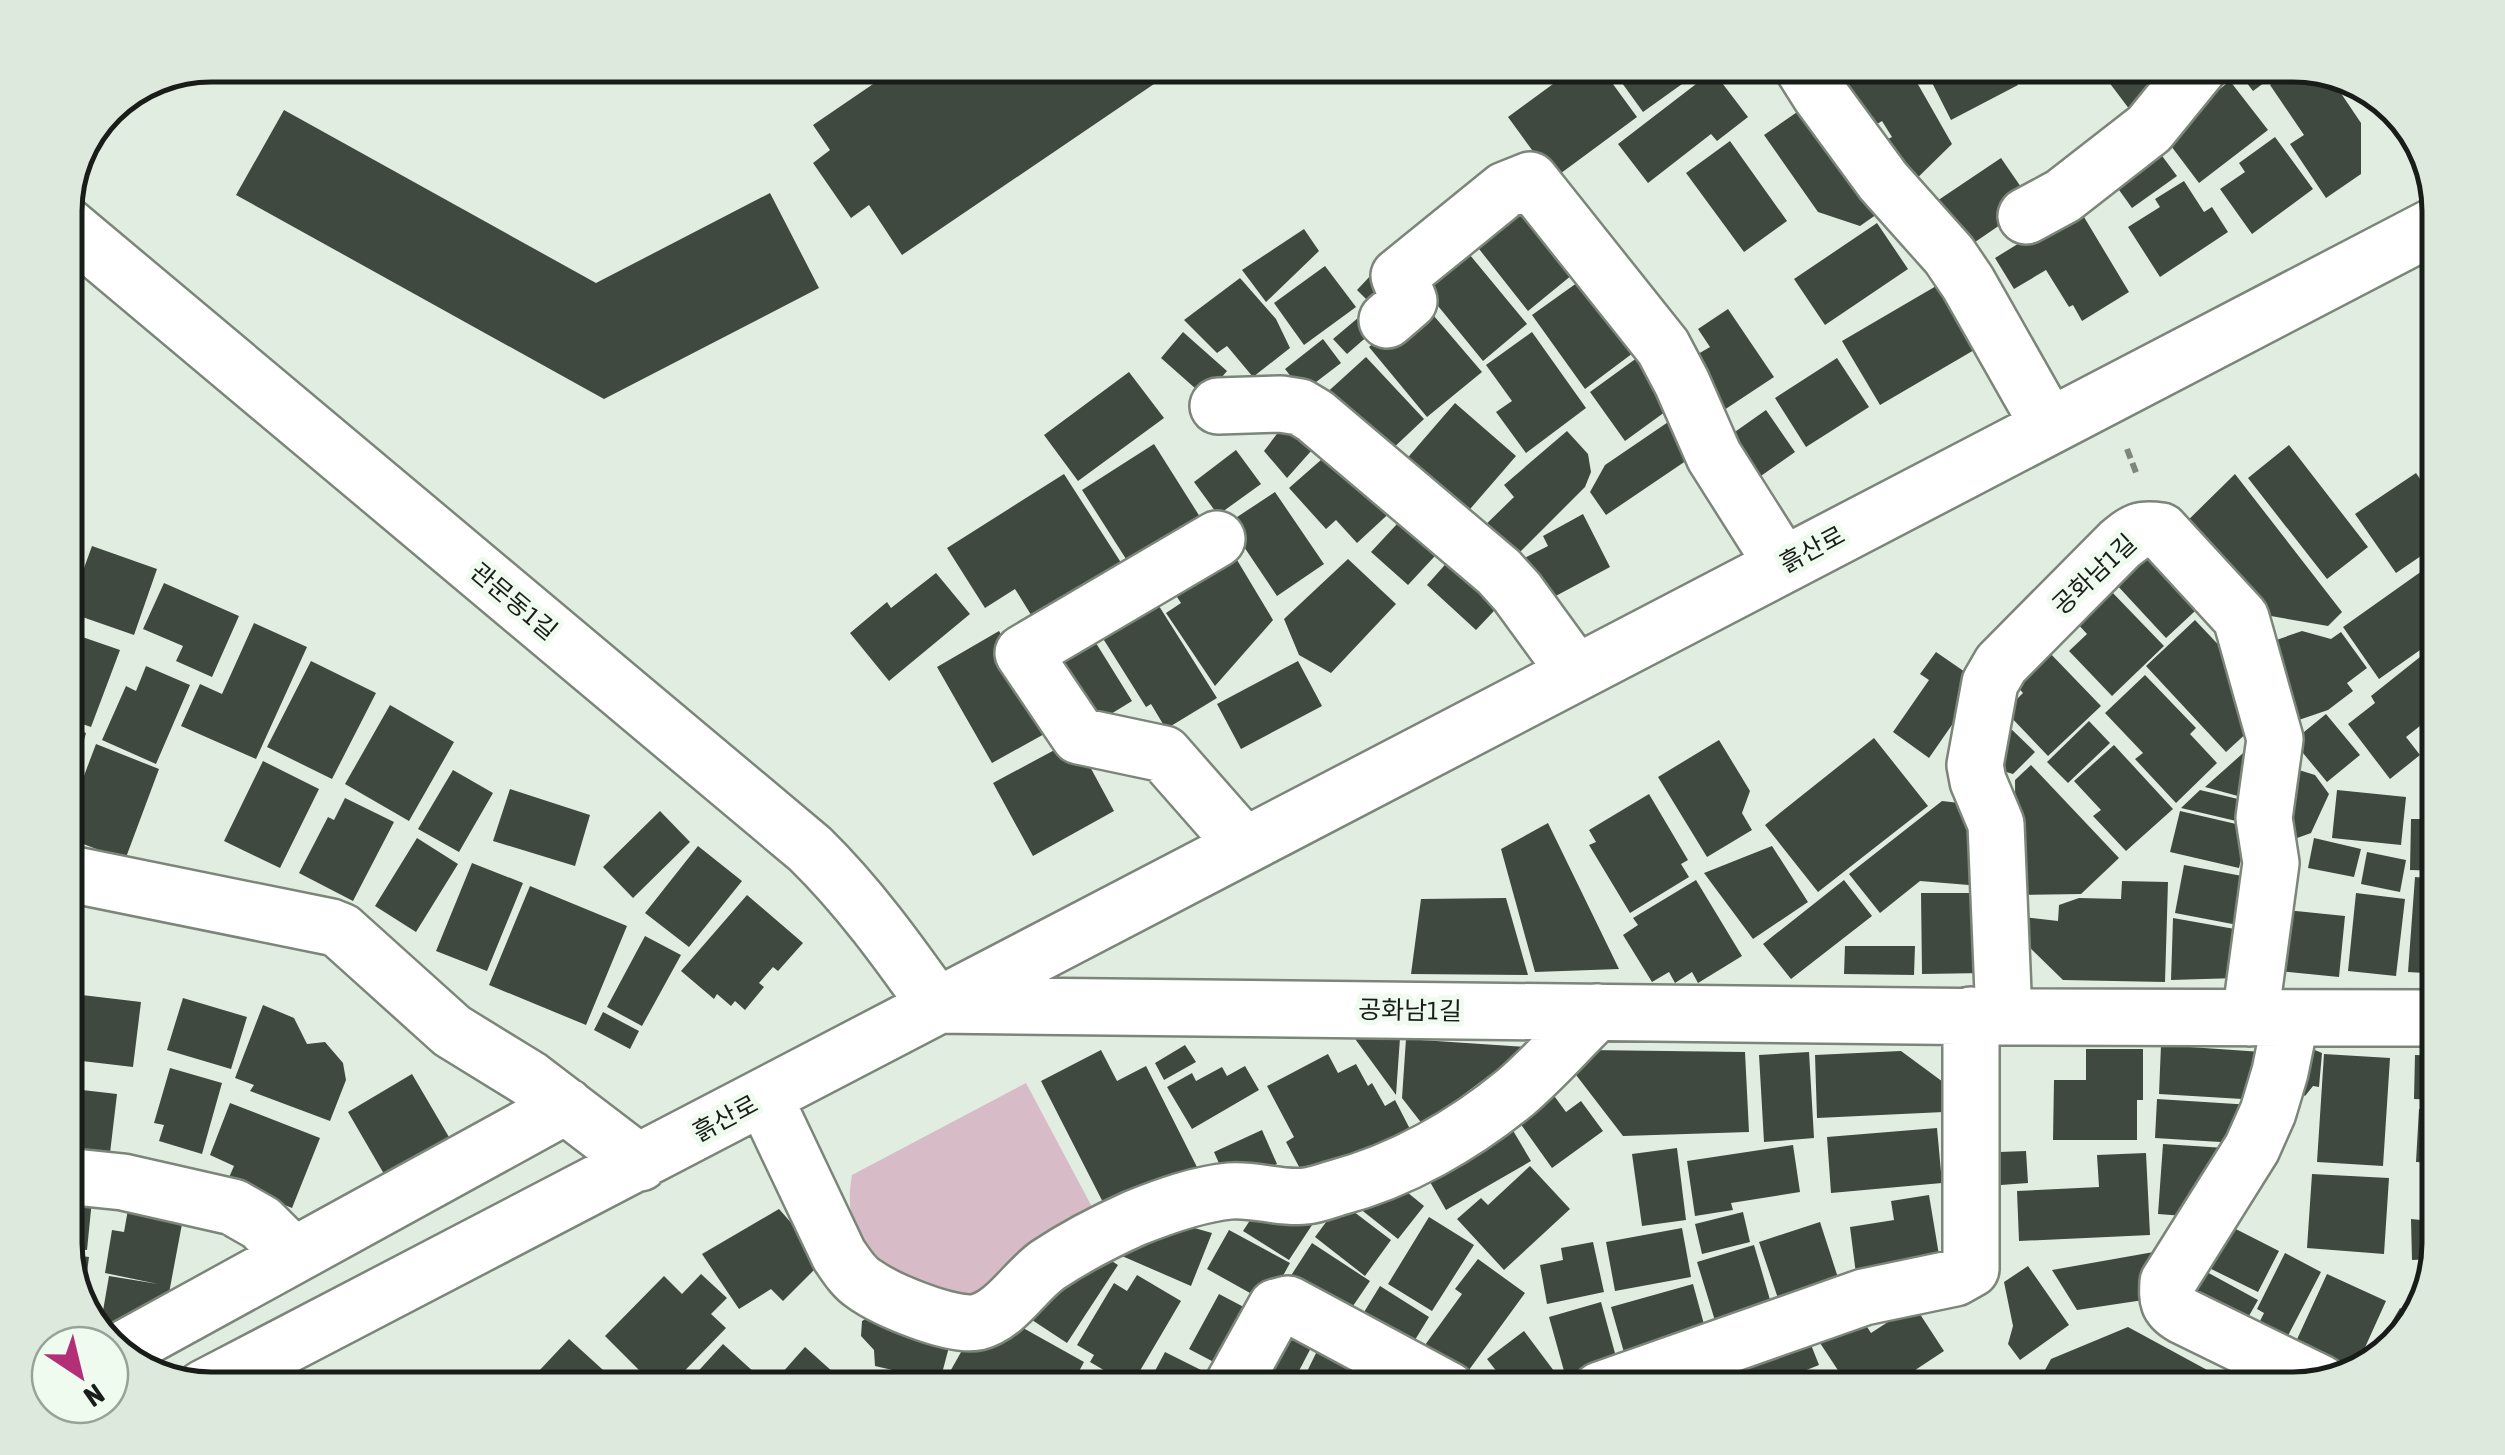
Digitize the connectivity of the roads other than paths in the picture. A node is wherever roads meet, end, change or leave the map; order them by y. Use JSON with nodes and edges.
{"nodes":[{"id":1,"x":1812,"y":82,"type":"edge"},
{"id":2,"x":2187,"y":82,"type":"edge"},
{"id":3,"x":2026,"y":216,"type":"dead end"},
{"id":4,"x":2422,"y":232,"type":"edge"},
{"id":5,"x":83,"y":239,"type":"edge"},
{"id":6,"x":1387,"y":320,"type":"dead end"},
{"id":7,"x":1218,"y":406,"type":"dead end"},
{"id":8,"x":2049,"y":426,"type":"junction"},
{"id":9,"x":1217,"y":539,"type":"dead end"},
{"id":10,"x":1782,"y":565,"type":"junction"},
{"id":11,"x":1576,"y":673,"type":"junction"},
{"id":12,"x":1244,"y":845,"type":"junction"},
{"id":13,"x":83,"y":876,"type":"edge"},
{"id":14,"x":936,"y":1005,"type":"junction"},
{"id":15,"x":1597,"y":1012,"type":"junction"},
{"id":16,"x":1987,"y":1016,"type":"junction"},
{"id":17,"x":2270,"y":1018,"type":"junction"},
{"id":18,"x":2422,"y":1018,"type":"edge"},
{"id":19,"x":764,"y":1097,"type":"junction"},
{"id":20,"x":566,"y":1106,"type":"junction"},
{"id":21,"x":640,"y":1163,"type":"junction"},
{"id":22,"x":83,"y":1178,"type":"edge"},
{"id":23,"x":293,"y":1256,"type":"junction"},
{"id":24,"x":131,"y":1345,"type":"edge"},
{"id":25,"x":235,"y":1372,"type":"edge"},
{"id":26,"x":1240,"y":1372,"type":"edge"},
{"id":27,"x":1415,"y":1372,"type":"edge"},
{"id":28,"x":1651,"y":1372,"type":"edge"},
{"id":29,"x":2297,"y":1372,"type":"edge"}],
"edges":[{"from":1,"to":8,"type":"street"},
{"from":2,"to":3,"type":"street"},
{"from":4,"to":8,"type":"street","name":"흙산로"},
{"from":5,"to":14,"type":"street","name":"관문동1길"},
{"from":6,"to":10,"type":"street"},
{"from":7,"to":11,"type":"street"},
{"from":8,"to":10,"type":"street","name":"흙산로"},
{"from":9,"to":12,"type":"street"},
{"from":10,"to":11,"type":"street","name":"흙산로"},
{"from":11,"to":12,"type":"street","name":"흙산로"},
{"from":12,"to":14,"type":"street","name":"흙산로"},
{"from":13,"to":20,"type":"street"},
{"from":14,"to":15,"type":"street","name":"공화남1길"},
{"from":14,"to":19,"type":"street","name":"흙산로"},
{"from":15,"to":16,"type":"street","name":"공화남1길"},
{"from":15,"to":19,"type":"street"},
{"from":16,"to":17,"type":"street","name":"공화남1길"},
{"from":16,"to":17,"type":"street","name":"공화남1길"},
{"from":16,"to":28,"type":"street"},
{"from":17,"to":18,"type":"street","name":"공화남1길"},
{"from":17,"to":29,"type":"street"},
{"from":19,"to":21,"type":"street","name":"흙산로"},
{"from":20,"to":21,"type":"street"},
{"from":20,"to":23,"type":"street"},
{"from":21,"to":25,"type":"street","name":"흙산로"},
{"from":22,"to":23,"type":"street"},
{"from":23,"to":24,"type":"street"},
{"from":26,"to":27,"type":"street"}]}
